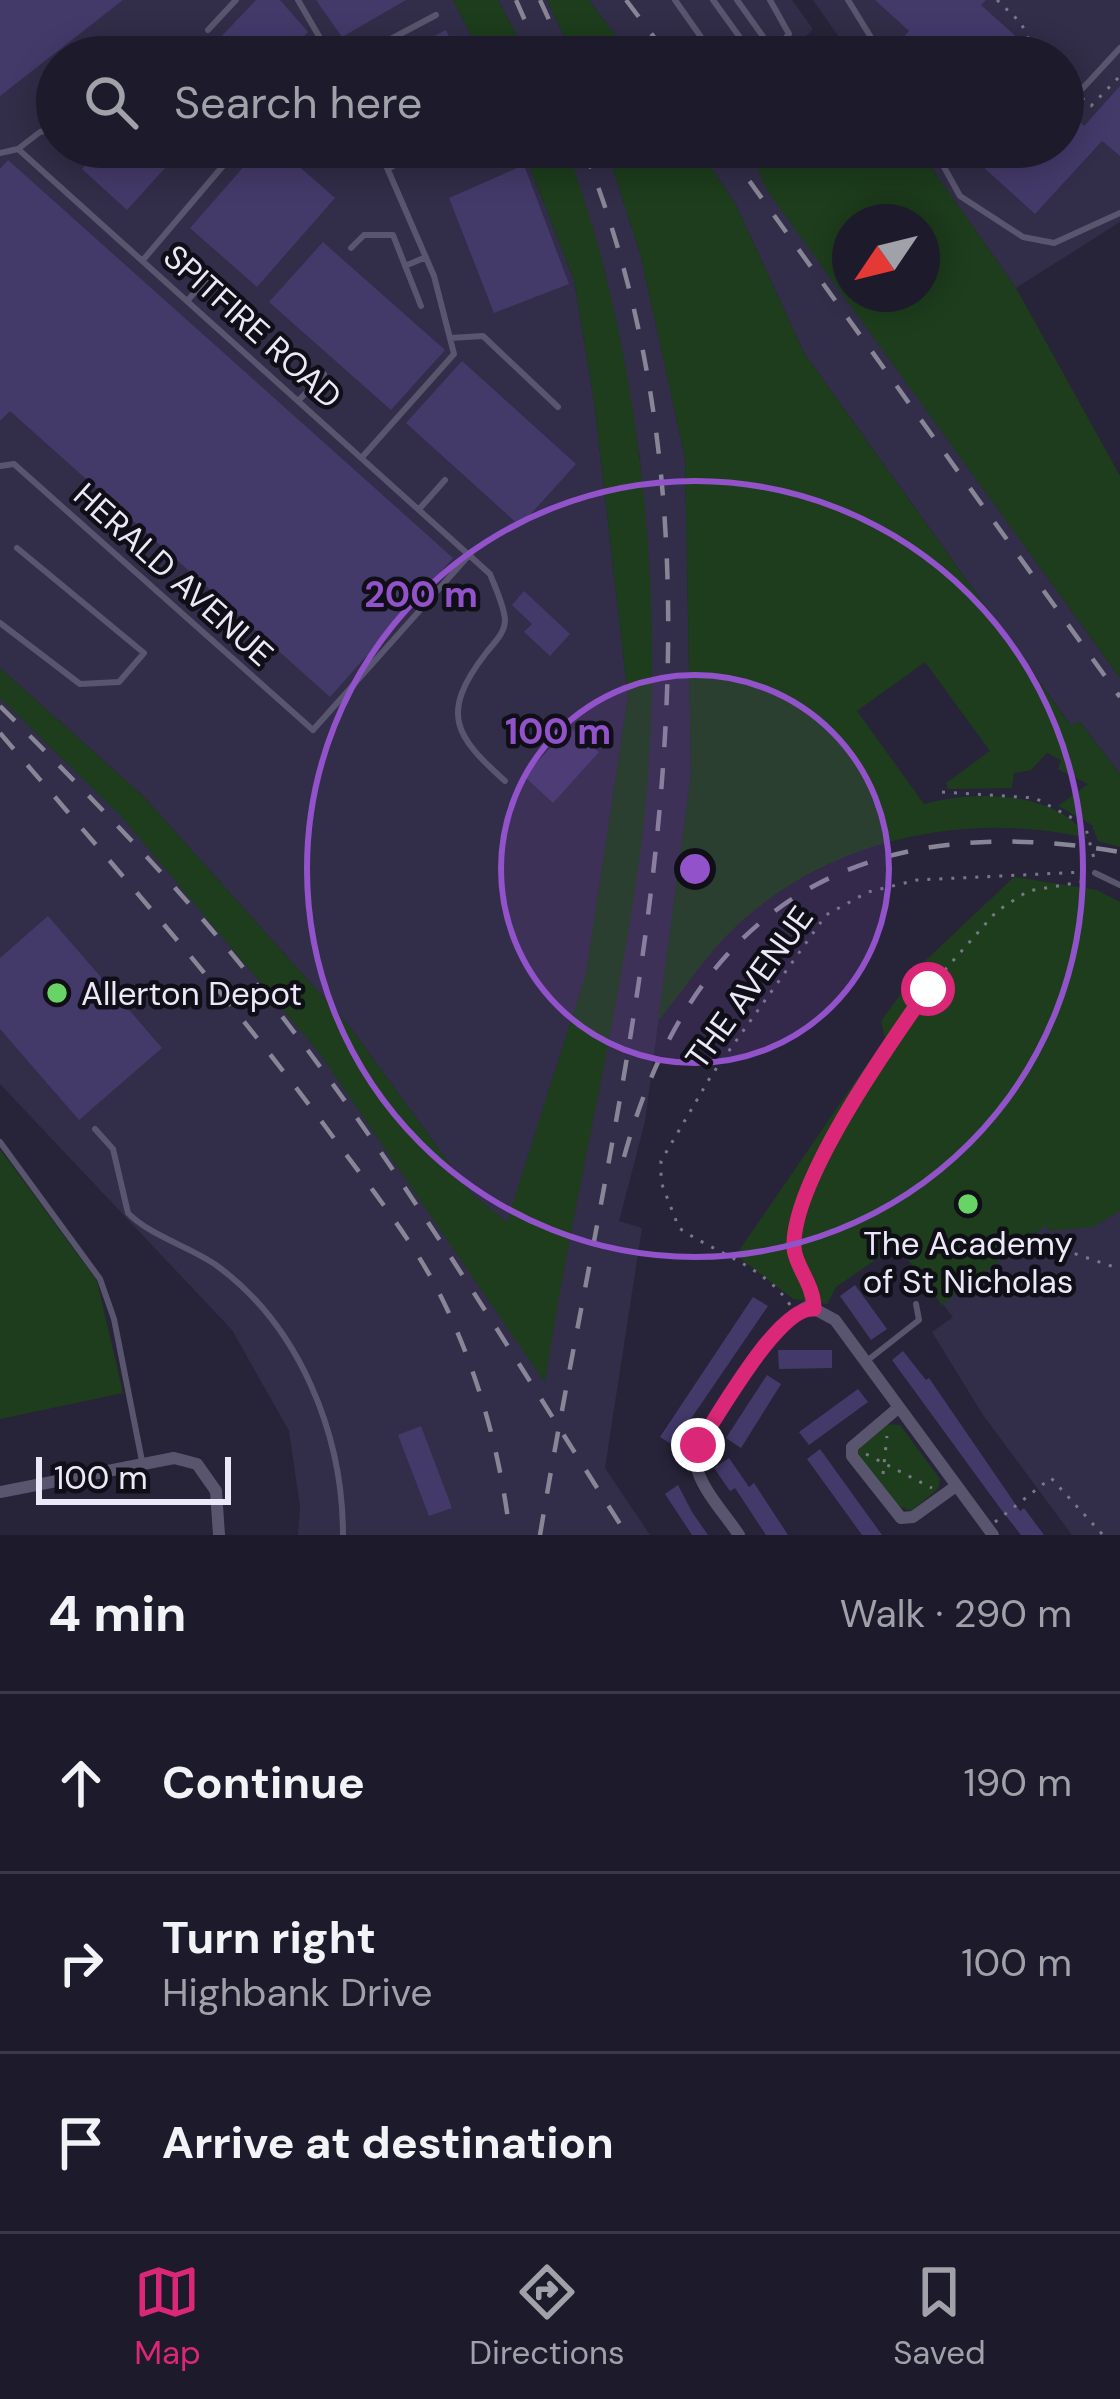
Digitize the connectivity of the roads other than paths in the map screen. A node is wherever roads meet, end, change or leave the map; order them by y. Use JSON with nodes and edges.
{"nodes":[{"id":1,"x":236,"y":0,"type":"edge"},
{"id":2,"x":298,"y":0,"type":"edge"},
{"id":3,"x":675,"y":0,"type":"edge"},
{"id":4,"x":713,"y":0,"type":"edge"},
{"id":5,"x":737,"y":0,"type":"edge"},
{"id":6,"x":770,"y":0,"type":"edge"},
{"id":7,"x":848,"y":0,"type":"edge"},
{"id":8,"x":436,"y":15,"type":"dead end"},
{"id":9,"x":208,"y":30,"type":"dead end"},
{"id":10,"x":319,"y":36,"type":"edge"},
{"id":11,"x":396,"y":36,"type":"edge"},
{"id":12,"x":700,"y":36,"type":"edge"},
{"id":13,"x":739,"y":36,"type":"edge"},
{"id":14,"x":760,"y":36,"type":"edge"},
{"id":15,"x":787,"y":36,"type":"edge"},
{"id":16,"x":870,"y":36,"type":"edge"},
{"id":17,"x":1120,"y":48,"type":"edge"},
{"id":18,"x":1084,"y":87,"type":"edge"},
{"id":19,"x":36,"y":135,"type":"edge"},
{"id":20,"x":18,"y":148,"type":"junction"},
{"id":21,"x":0,"y":154,"type":"edge"},
{"id":22,"x":36,"y":164,"type":"edge"},
{"id":23,"x":40,"y":168,"type":"edge"},
{"id":24,"x":221,"y":168,"type":"edge"},
{"id":25,"x":389,"y":168,"type":"edge"},
{"id":26,"x":945,"y":168,"type":"edge"},
{"id":27,"x":1120,"y":213,"type":"edge"},
{"id":28,"x":350,"y":248,"type":"dead end"},
{"id":29,"x":426,"y":257,"type":"junction"},
{"id":30,"x":143,"y":260,"type":"junction"},
{"id":31,"x":405,"y":266,"type":"junction"},
{"id":32,"x":211,"y":274,"type":"dead end"},
{"id":33,"x":188,"y":300,"type":"junction"},
{"id":34,"x":422,"y":306,"type":"dead end"},
{"id":35,"x":450,"y":338,"type":"junction"},
{"id":36,"x":324,"y":374,"type":"dead end"},
{"id":37,"x":300,"y":400,"type":"junction"},
{"id":38,"x":557,"y":407,"type":"dead end"},
{"id":39,"x":364,"y":456,"type":"junction"},
{"id":40,"x":0,"y":466,"type":"edge"},
{"id":41,"x":445,"y":480,"type":"dead end"},
{"id":42,"x":421,"y":507,"type":"junction"},
{"id":43,"x":17,"y":548,"type":"dead end"},
{"id":44,"x":472,"y":552,"type":"junction"},
{"id":45,"x":0,"y":623,"type":"edge"},
{"id":46,"x":505,"y":781,"type":"dead end"},
{"id":47,"x":1095,"y":872,"type":"road end"},
{"id":48,"x":1120,"y":885,"type":"edge"},
{"id":49,"x":95,"y":1129,"type":"dead end"},
{"id":50,"x":0,"y":1142,"type":"edge"},
{"id":51,"x":916,"y":1304,"type":"dead end"},
{"id":52,"x":865,"y":1362,"type":"junction"},
{"id":53,"x":894,"y":1411,"type":"junction"},
{"id":54,"x":142,"y":1465,"type":"junction"},
{"id":55,"x":951,"y":1490,"type":"junction"},
{"id":56,"x":0,"y":1492,"type":"edge"},
{"id":57,"x":990,"y":1531,"type":"edge"},
{"id":58,"x":218,"y":1535,"type":"edge"},
{"id":59,"x":344,"y":1535,"type":"edge"},
{"id":60,"x":740,"y":1535,"type":"edge"}],
"edges":[{"from":1,"to":9,"type":"lane"},
{"from":2,"to":10,"type":"lane"},
{"from":3,"to":12,"type":"lane"},
{"from":4,"to":13,"type":"lane"},
{"from":5,"to":14,"type":"lane"},
{"from":6,"to":15,"type":"lane"},
{"from":7,"to":16,"type":"lane"},
{"from":8,"to":11,"type":"lane"},
{"from":17,"to":18,"type":"lane"},
{"from":19,"to":20,"type":"lane"},
{"from":20,"to":21,"type":"lane"},
{"from":20,"to":22,"type":"lane","name":"SPITFIRE ROAD"},
{"from":23,"to":30,"type":"lane","name":"SPITFIRE ROAD"},
{"from":24,"to":30,"type":"lane"},
{"from":25,"to":29,"type":"lane"},
{"from":26,"to":27,"type":"lane"},
{"from":28,"to":31,"type":"lane"},
{"from":29,"to":31,"type":"lane"},
{"from":29,"to":35,"type":"lane"},
{"from":30,"to":33,"type":"lane","name":"SPITFIRE ROAD"},
{"from":31,"to":34,"type":"lane"},
{"from":32,"to":33,"type":"lane"},
{"from":33,"to":37,"type":"lane","name":"SPITFIRE ROAD"},
{"from":35,"to":38,"type":"lane"},
{"from":35,"to":39,"type":"lane"},
{"from":36,"to":37,"type":"lane"},
{"from":37,"to":39,"type":"lane","name":"SPITFIRE ROAD"},
{"from":39,"to":42,"type":"lane","name":"SPITFIRE ROAD"},
{"from":40,"to":44,"type":"lane","name":"HERALD AVENUE"},
{"from":41,"to":42,"type":"lane"},
{"from":42,"to":44,"type":"lane","name":"SPITFIRE ROAD"},
{"from":43,"to":45,"type":"lane"},
{"from":44,"to":46,"type":"lane"},
{"from":47,"to":48,"type":"lane"},
{"from":49,"to":59,"type":"lane"},
{"from":50,"to":54,"type":"lane"},
{"from":51,"to":52,"type":"lane"},
{"from":52,"to":53,"type":"street"},
{"from":52,"to":60,"type":"street"},
{"from":53,"to":55,"type":"street"},
{"from":53,"to":55,"type":"street"},
{"from":54,"to":56,"type":"street"},
{"from":54,"to":58,"type":"street"},
{"from":55,"to":57,"type":"street"}]}
